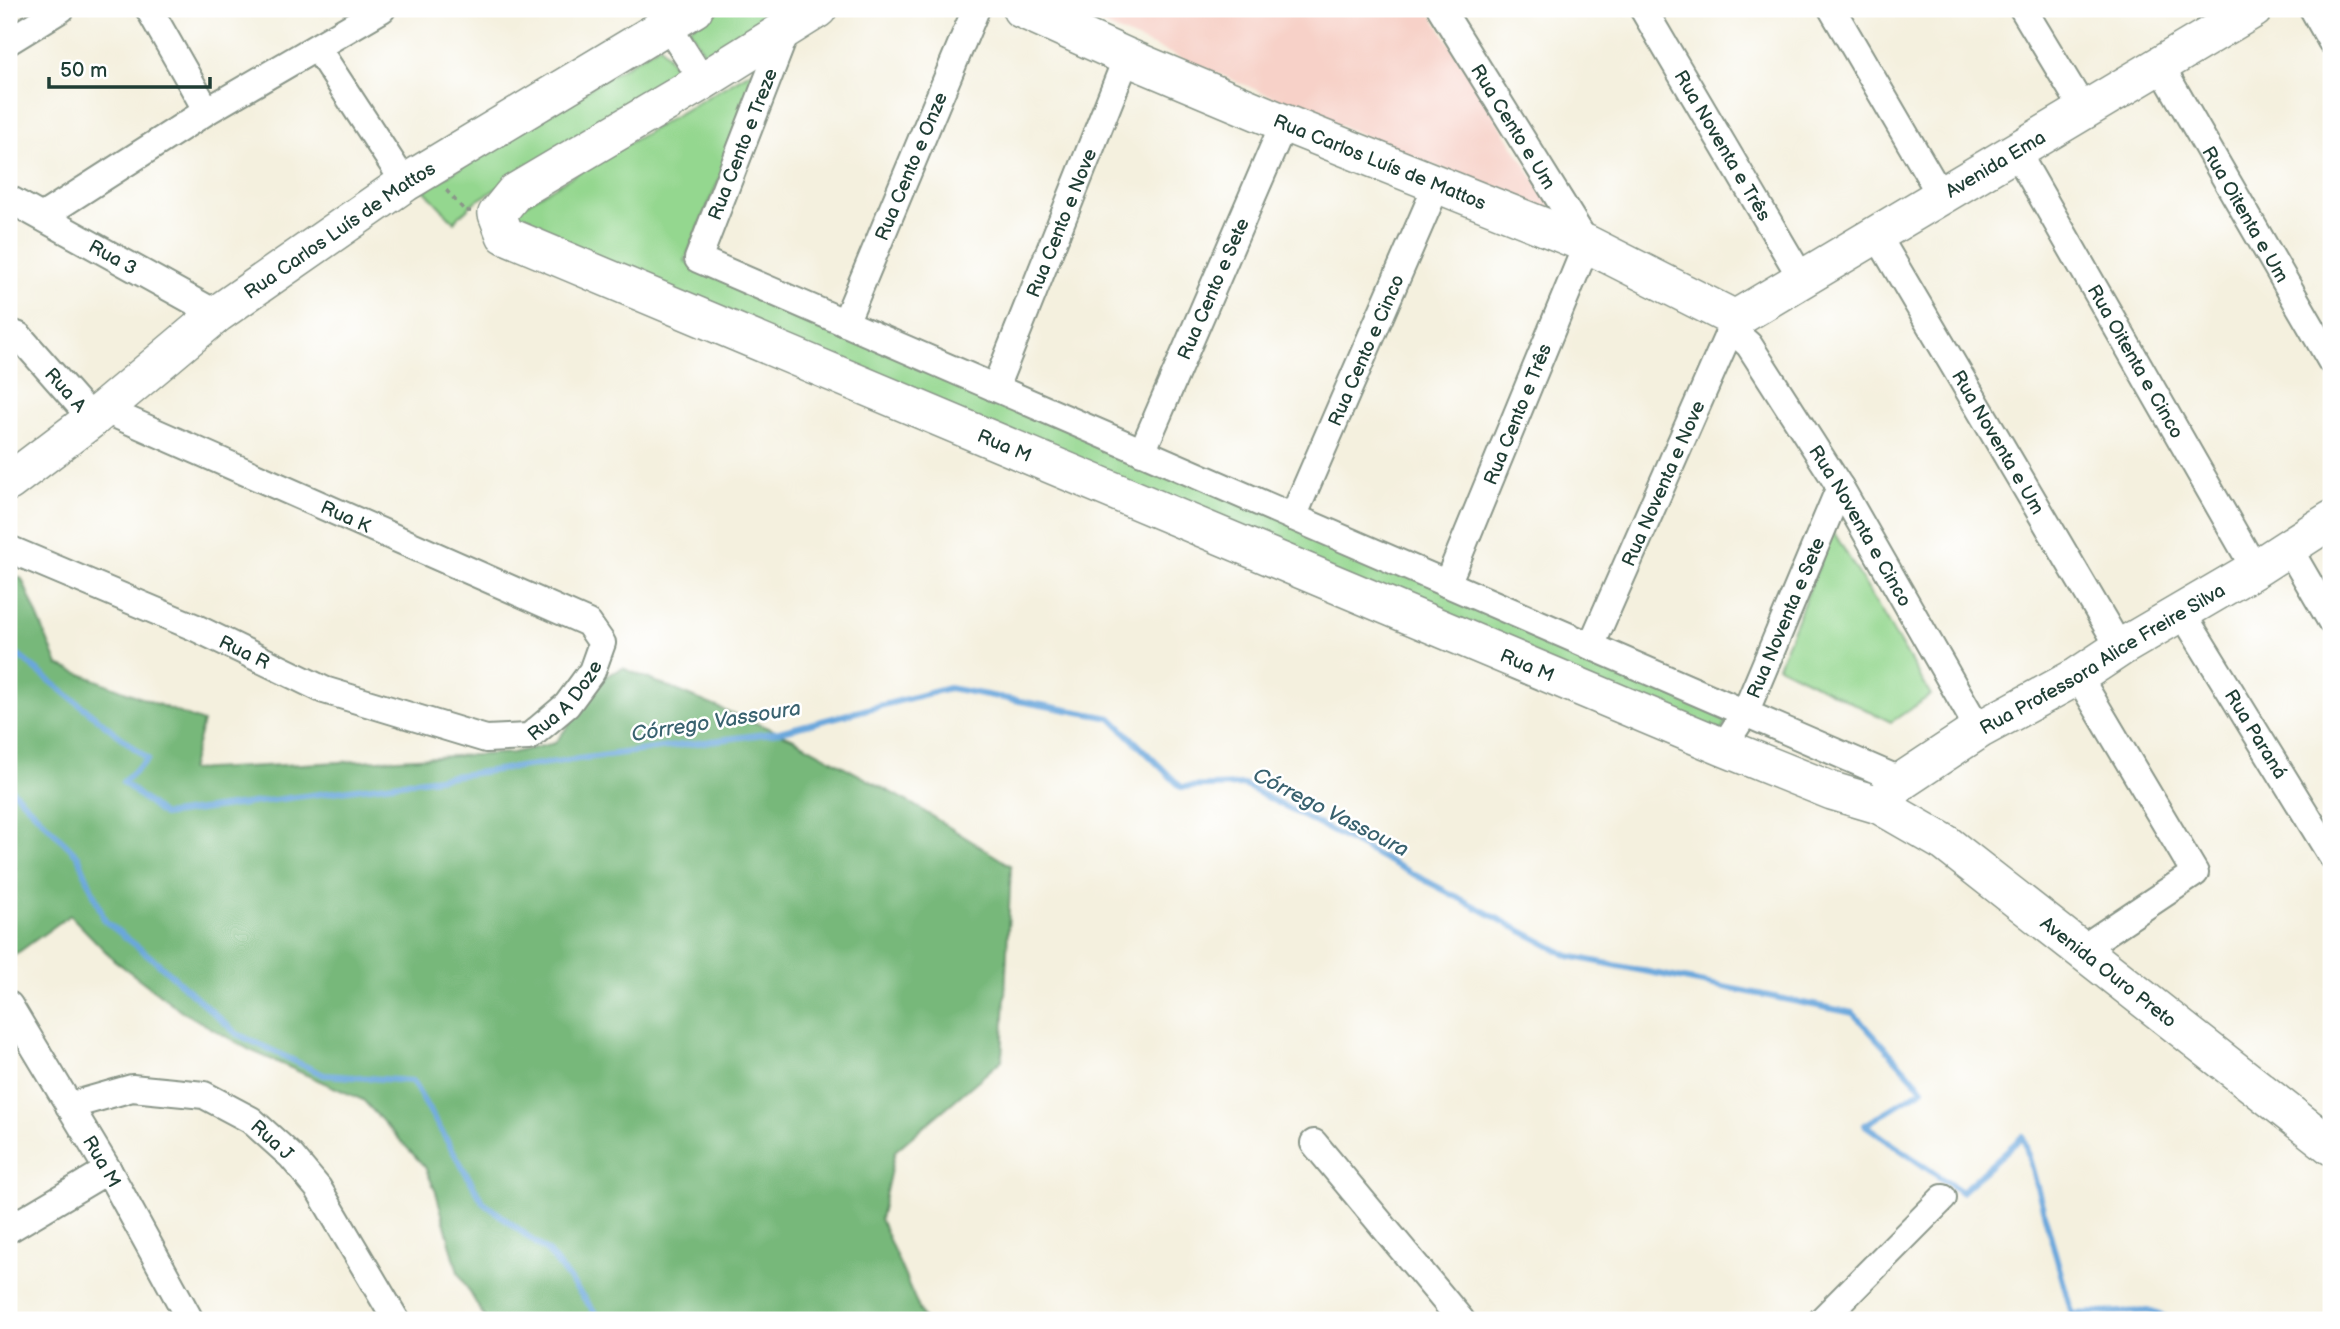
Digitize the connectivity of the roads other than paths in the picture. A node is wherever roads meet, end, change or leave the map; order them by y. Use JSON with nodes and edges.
{"nodes":[{"id":1,"x":61,"y":9,"type":"edge"},
{"id":2,"x":149,"y":9,"type":"edge"},
{"id":3,"x":382,"y":9,"type":"edge"},
{"id":4,"x":818,"y":9,"type":"edge"},
{"id":5,"x":976,"y":9,"type":"edge"},
{"id":6,"x":1021,"y":9,"type":"edge"},
{"id":7,"x":1441,"y":9,"type":"edge"},
{"id":8,"x":1643,"y":9,"type":"edge"},
{"id":9,"x":1832,"y":9,"type":"edge"},
{"id":10,"x":2024,"y":9,"type":"edge"},
{"id":11,"x":2255,"y":9,"type":"edge"},
{"id":12,"x":2313,"y":9,"type":"edge"},
{"id":13,"x":673,"y":14,"type":"edge"},
{"id":14,"x":2215,"y":19,"type":"edge"},
{"id":15,"x":787,"y":29,"type":"junction"},
{"id":16,"x":9,"y":41,"type":"edge"},
{"id":17,"x":2331,"y":41,"type":"edge"},
{"id":18,"x":317,"y":48,"type":"junction"},
{"id":19,"x":1127,"y":57,"type":"junction"},
{"id":20,"x":2160,"y":65,"type":"junction"},
{"id":21,"x":703,"y":81,"type":"junction"},
{"id":22,"x":2084,"y":110,"type":"junction"},
{"id":23,"x":207,"y":111,"type":"junction"},
{"id":24,"x":1284,"y":123,"type":"junction"},
{"id":25,"x":2016,"y":151,"type":"junction"},
{"id":26,"x":416,"y":177,"type":"junction"},
{"id":27,"x":1437,"y":185,"type":"junction"},
{"id":28,"x":1941,"y":196,"type":"junction"},
{"id":29,"x":9,"y":199,"type":"edge"},
{"id":30,"x":43,"y":216,"type":"junction"},
{"id":31,"x":1877,"y":234,"type":"junction"},
{"id":32,"x":1587,"y":244,"type":"junction"},
{"id":33,"x":1802,"y":279,"type":"junction"},
{"id":34,"x":217,"y":313,"type":"junction"},
{"id":35,"x":845,"y":323,"type":"junction"},
{"id":36,"x":1733,"y":324,"type":"junction"},
{"id":37,"x":9,"y":332,"type":"edge"},
{"id":38,"x":2331,"y":361,"type":"edge"},
{"id":39,"x":995,"y":388,"type":"junction"},
{"id":40,"x":98,"y":414,"type":"junction"},
{"id":41,"x":1142,"y":452,"type":"junction"},
{"id":42,"x":9,"y":482,"type":"edge"},
{"id":43,"x":1840,"y":487,"type":"junction"},
{"id":44,"x":1293,"y":517,"type":"junction"},
{"id":45,"x":2331,"y":520,"type":"edge"},
{"id":46,"x":2288,"y":547,"type":"junction"},
{"id":47,"x":9,"y":549,"type":"edge"},
{"id":48,"x":2255,"y":569,"type":"junction"},
{"id":49,"x":1447,"y":584,"type":"junction"},
{"id":50,"x":2181,"y":611,"type":"junction"},
{"id":51,"x":2331,"y":621,"type":"edge"},
{"id":52,"x":589,"y":623,"type":"joint"},
{"id":53,"x":1591,"y":646,"type":"junction"},
{"id":54,"x":2120,"y":648,"type":"junction"},
{"id":55,"x":2078,"y":676,"type":"junction"},
{"id":56,"x":1745,"y":713,"type":"junction"},
{"id":57,"x":1979,"y":730,"type":"junction"},
{"id":58,"x":486,"y":739,"type":"joint"},
{"id":59,"x":1723,"y":747,"type":"junction"},
{"id":60,"x":1890,"y":793,"type":"junction"},
{"id":61,"x":2331,"y":855,"type":"edge"},
{"id":62,"x":2080,"y":950,"type":"junction"},
{"id":63,"x":9,"y":1005,"type":"edge"},
{"id":64,"x":69,"y":1106,"type":"junction"},
{"id":65,"x":1314,"y":1143,"type":"dead end"},
{"id":66,"x":2331,"y":1146,"type":"edge"},
{"id":67,"x":108,"y":1170,"type":"junction"},
{"id":68,"x":1943,"y":1198,"type":"dead end"},
{"id":69,"x":9,"y":1229,"type":"edge"},
{"id":70,"x":190,"y":1320,"type":"edge"},
{"id":71,"x":396,"y":1320,"type":"edge"},
{"id":72,"x":1461,"y":1320,"type":"edge"},
{"id":73,"x":1822,"y":1320,"type":"edge"}],
"edges":[{"from":1,"to":16,"type":"street"},
{"from":2,"to":23,"type":"street"},
{"from":3,"to":18,"type":"street"},
{"from":4,"to":15,"type":"street"},
{"from":5,"to":35,"type":"street","name":"Rua Cento e Onze"},
{"from":6,"to":19,"type":"street","name":"Rua Carlos Luís de Mattos"},
{"from":7,"to":32,"type":"street","name":"Rua Cento e Um"},
{"from":8,"to":33,"type":"street","name":"Rua Noventa e Três"},
{"from":9,"to":28,"type":"street"},
{"from":10,"to":22,"type":"street"},
{"from":11,"to":14,"type":"street","name":"Avenida Ema"},
{"from":12,"to":17,"type":"street"},
{"from":13,"to":21,"type":"street"},
{"from":13,"to":26,"type":"street","name":"Rua Carlos Luís de Mattos"},
{"from":14,"to":20,"type":"street","name":"Avenida Ema"},
{"from":15,"to":21,"type":"street"},
{"from":15,"to":35,"type":"street","name":"Rua Cento e Treze"},
{"from":18,"to":23,"type":"street"},
{"from":18,"to":26,"type":"street"},
{"from":19,"to":24,"type":"street","name":"Rua Carlos Luís de Mattos"},
{"from":19,"to":39,"type":"street","name":"Rua Cento e Nove"},
{"from":20,"to":22,"type":"street","name":"Avenida Ema"},
{"from":20,"to":38,"type":"street","name":"Rua Oitenta e Um"},
{"from":21,"to":59,"type":"street","name":"Rua M"},
{"from":22,"to":25,"type":"street","name":"Avenida Ema"},
{"from":23,"to":30,"type":"street"},
{"from":24,"to":27,"type":"street","name":"Rua Carlos Luís de Mattos"},
{"from":24,"to":41,"type":"street","name":"Rua Cento e Sete"},
{"from":25,"to":28,"type":"street","name":"Avenida Ema"},
{"from":25,"to":48,"type":"street","name":"Rua Oitenta e Cinco"},
{"from":26,"to":34,"type":"street","name":"Rua Carlos Luís de Mattos"},
{"from":27,"to":32,"type":"street","name":"Rua Carlos Luís de Mattos"},
{"from":27,"to":44,"type":"street","name":"Rua Cento e Cinco"},
{"from":28,"to":31,"type":"street","name":"Avenida Ema"},
{"from":29,"to":30,"type":"street","name":"Rua 3"},
{"from":30,"to":34,"type":"street","name":"Rua 3"},
{"from":31,"to":33,"type":"street","name":"Avenida Ema"},
{"from":31,"to":54,"type":"street","name":"Rua Noventa e Um"},
{"from":32,"to":36,"type":"street","name":"Rua Carlos Luís de Mattos"},
{"from":32,"to":49,"type":"street","name":"Rua Cento e Três"},
{"from":33,"to":36,"type":"street","name":"Avenida Ema"},
{"from":34,"to":40,"type":"street","name":"Rua Carlos Luís de Mattos"},
{"from":35,"to":39,"type":"street"},
{"from":36,"to":43,"type":"street","name":"Rua Noventa e Cinco"},
{"from":36,"to":53,"type":"street","name":"Rua Noventa e Nove"},
{"from":37,"to":40,"type":"street","name":"Rua A"},
{"from":39,"to":41,"type":"street"},
{"from":40,"to":42,"type":"street","name":"Rua Carlos Luís de Mattos"},
{"from":40,"to":52,"type":"street","name":"Rua K"},
{"from":41,"to":44,"type":"street"},
{"from":43,"to":56,"type":"street","name":"Rua Noventa e Sete"},
{"from":43,"to":57,"type":"street","name":"Rua Noventa e Cinco"},
{"from":44,"to":49,"type":"street"},
{"from":45,"to":46,"type":"street","name":"Rua Professora Alice Freire Silva"},
{"from":46,"to":48,"type":"street","name":"Rua Professora Alice Freire Silva"},
{"from":46,"to":51,"type":"street"},
{"from":47,"to":58,"type":"street","name":"Rua R"},
{"from":48,"to":50,"type":"street","name":"Rua Professora Alice Freire Silva"},
{"from":49,"to":53,"type":"street"},
{"from":50,"to":54,"type":"street","name":"Rua Professora Alice Freire Silva"},
{"from":50,"to":61,"type":"street","name":"Rua Paraná"},
{"from":52,"to":58,"type":"street","name":"Rua A Doze"},
{"from":53,"to":56,"type":"street"},
{"from":54,"to":55,"type":"street","name":"Rua Professora Alice Freire Silva"},
{"from":55,"to":57,"type":"street","name":"Rua Professora Alice Freire Silva"},
{"from":55,"to":62,"type":"street"},
{"from":56,"to":59,"type":"street","name":"Rua Noventa e Sete"},
{"from":56,"to":60,"type":"street"},
{"from":57,"to":60,"type":"street","name":"Rua Professora Alice Freire Silva"},
{"from":59,"to":60,"type":"street","name":"Rua M"},
{"from":60,"to":62,"type":"street","name":"Avenida Ouro Preto"},
{"from":62,"to":66,"type":"street","name":"Avenida Ouro Preto"},
{"from":63,"to":64,"type":"street","name":"Rua M"},
{"from":64,"to":67,"type":"street","name":"Rua M"},
{"from":64,"to":71,"type":"street","name":"Rua J"},
{"from":65,"to":72,"type":"street"},
{"from":67,"to":69,"type":"street"},
{"from":67,"to":70,"type":"street","name":"Rua M"},
{"from":68,"to":73,"type":"street"}]}
